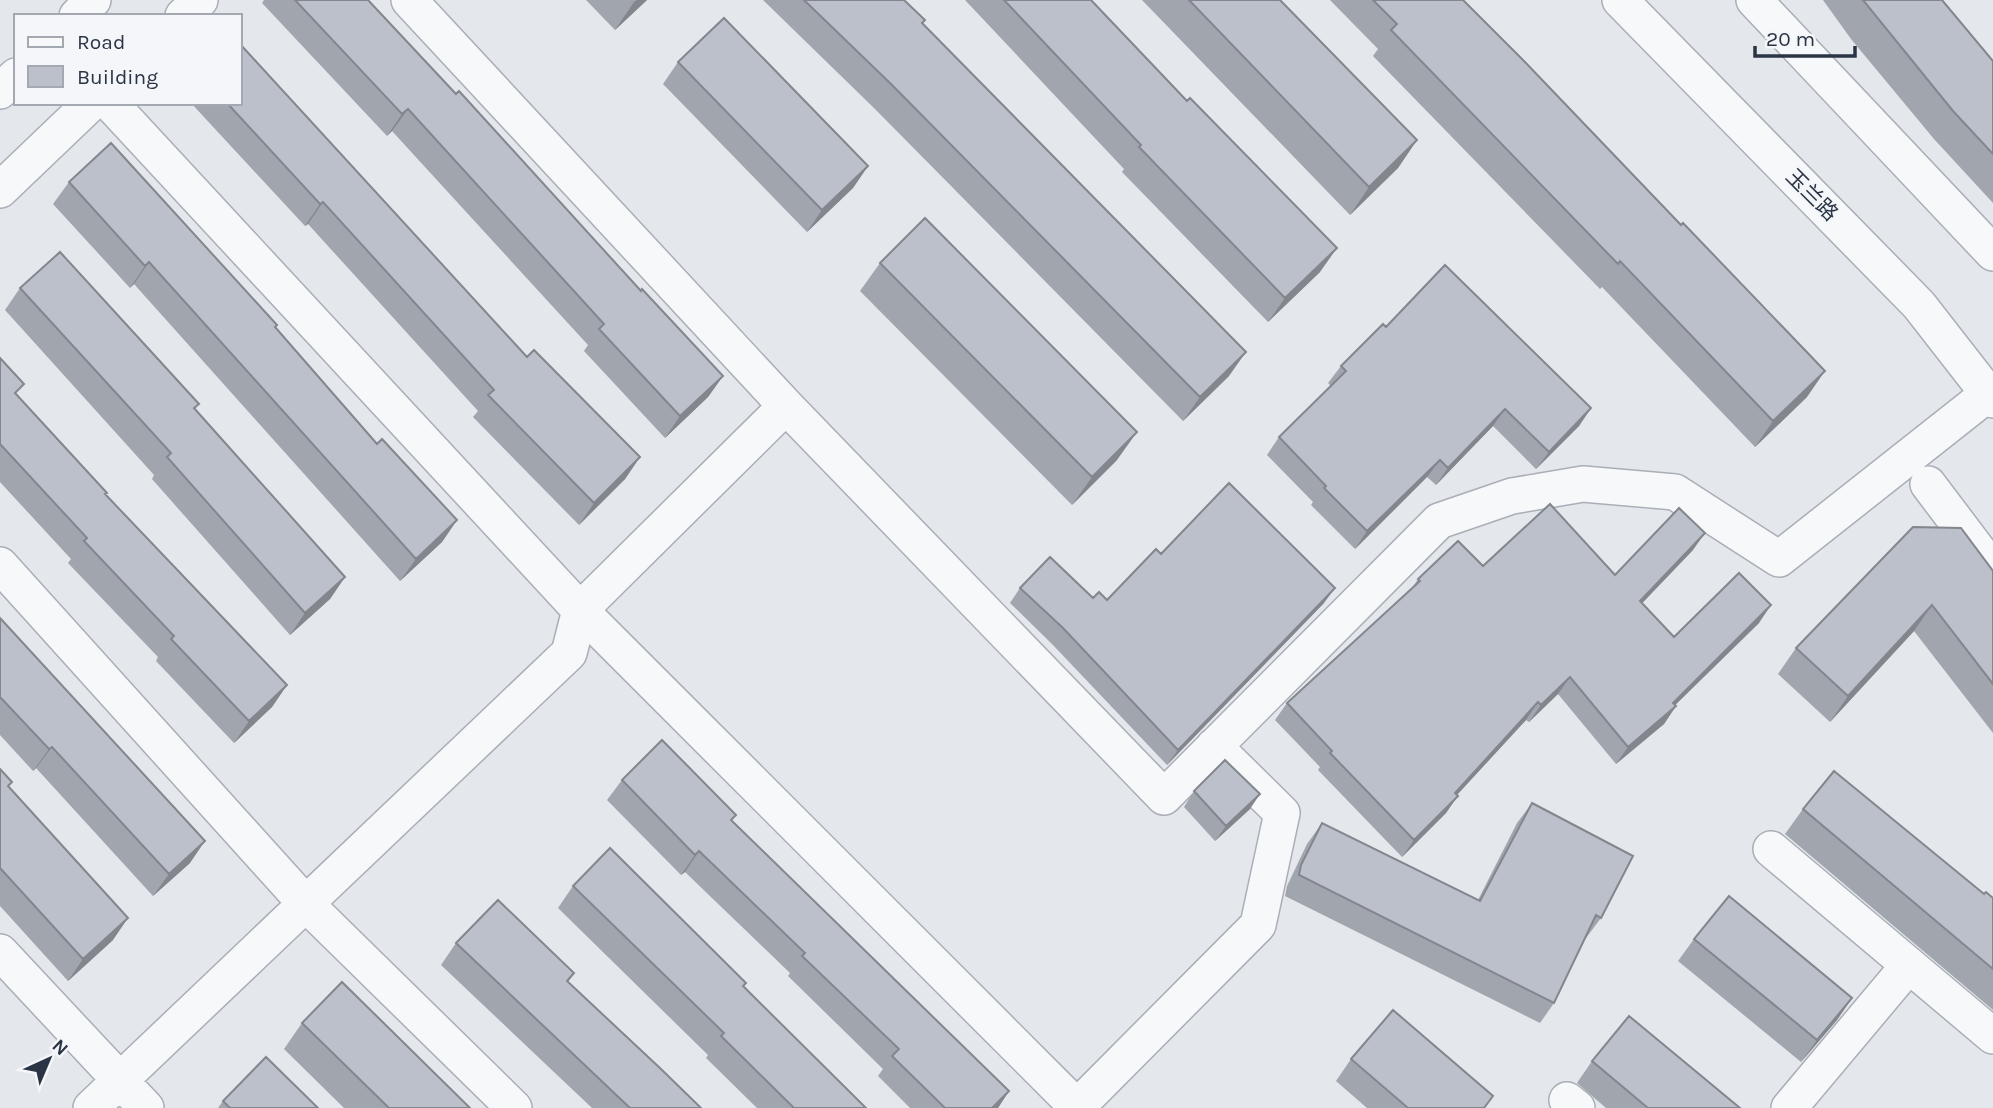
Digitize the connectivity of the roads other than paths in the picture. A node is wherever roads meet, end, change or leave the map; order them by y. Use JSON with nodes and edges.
{"nodes":[{"id":1,"x":93,"y":0,"type":"edge"},
{"id":2,"x":200,"y":0,"type":"edge"},
{"id":3,"x":410,"y":0,"type":"edge"},
{"id":4,"x":1621,"y":0,"type":"edge"},
{"id":5,"x":1754,"y":0,"type":"edge"},
{"id":6,"x":79,"y":14,"type":"edge"},
{"id":7,"x":185,"y":14,"type":"edge"},
{"id":8,"x":14,"y":78,"type":"edge"},
{"id":9,"x":0,"y":91,"type":"edge"},
{"id":10,"x":89,"y":105,"type":"edge"},
{"id":11,"x":112,"y":105,"type":"edge"},
{"id":12,"x":0,"y":190,"type":"edge"},
{"id":13,"x":1993,"y":253,"type":"edge"},
{"id":14,"x":1991,"y":397,"type":"edge"},
{"id":15,"x":786,"y":406,"type":"junction"},
{"id":16,"x":1928,"y":484,"type":"dead end"},
{"id":17,"x":0,"y":565,"type":"edge"},
{"id":18,"x":1993,"y":570,"type":"edge"},
{"id":19,"x":580,"y":610,"type":"junction"},
{"id":20,"x":1214,"y":746,"type":"junction"},
{"id":21,"x":1771,"y":849,"type":"dead end"},
{"id":22,"x":306,"y":904,"type":"junction"},
{"id":23,"x":0,"y":951,"type":"edge"},
{"id":24,"x":1909,"y":965,"type":"junction"},
{"id":25,"x":1993,"y":1036,"type":"edge"},
{"id":26,"x":119,"y":1081,"type":"junction"},
{"id":27,"x":1077,"y":1107,"type":"edge"},
{"id":28,"x":91,"y":1108,"type":"edge"},
{"id":29,"x":146,"y":1108,"type":"edge"},
{"id":30,"x":514,"y":1108,"type":"edge"},
{"id":31,"x":1789,"y":1108,"type":"edge"}],
"edges":[{"from":1,"to":6,"type":"street"},
{"from":2,"to":7,"type":"street"},
{"from":3,"to":15,"type":"street"},
{"from":4,"to":14,"type":"street","name":"玉兰路"},
{"from":5,"to":13,"type":"street"},
{"from":8,"to":9,"type":"street"},
{"from":10,"to":12,"type":"street"},
{"from":11,"to":19,"type":"street"},
{"from":14,"to":20,"type":"street"},
{"from":15,"to":19,"type":"street"},
{"from":15,"to":20,"type":"street"},
{"from":16,"to":18,"type":"street"},
{"from":17,"to":22,"type":"street"},
{"from":19,"to":22,"type":"street"},
{"from":19,"to":27,"type":"street"},
{"from":20,"to":27,"type":"street"},
{"from":21,"to":24,"type":"street"},
{"from":22,"to":26,"type":"street"},
{"from":22,"to":30,"type":"street"},
{"from":23,"to":26,"type":"street"},
{"from":24,"to":25,"type":"street"},
{"from":24,"to":31,"type":"street"},
{"from":26,"to":28,"type":"street"},
{"from":26,"to":29,"type":"street"}]}
